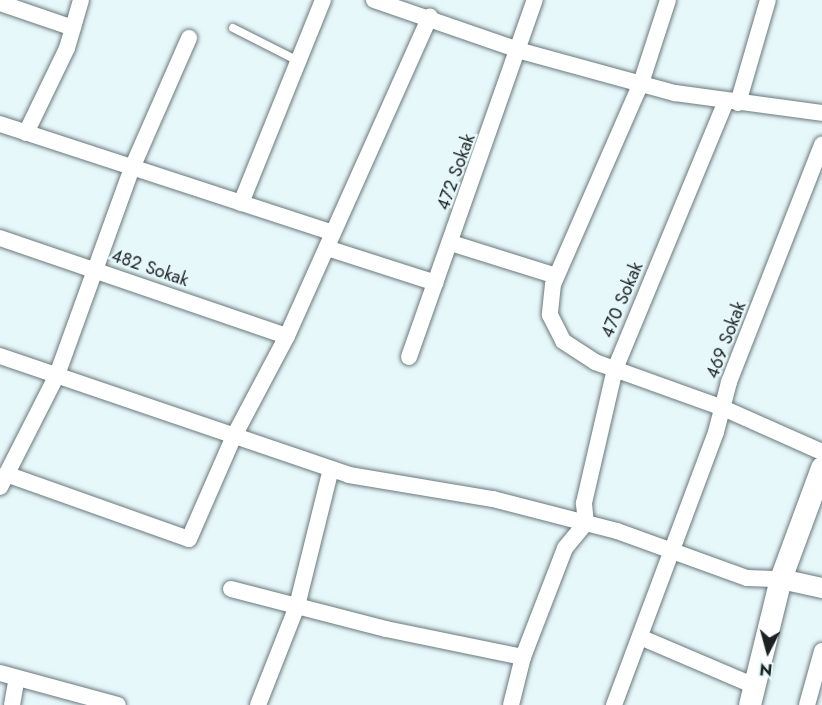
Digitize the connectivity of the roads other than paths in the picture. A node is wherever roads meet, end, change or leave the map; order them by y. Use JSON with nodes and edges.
{"nodes":[{"id":1,"x":81,"y":0,"type":"edge"},
{"id":2,"x":324,"y":0,"type":"edge"},
{"id":3,"x":374,"y":0,"type":"edge"},
{"id":4,"x":536,"y":0,"type":"edge"},
{"id":5,"x":668,"y":0,"type":"edge"},
{"id":6,"x":768,"y":0,"type":"edge"},
{"id":7,"x":0,"y":3,"type":"edge"},
{"id":8,"x":430,"y":16,"type":"junction"},
{"id":9,"x":73,"y":28,"type":"junction"},
{"id":10,"x":233,"y":28,"type":"dead end"},
{"id":11,"x":189,"y":38,"type":"dead end"},
{"id":12,"x":521,"y":51,"type":"junction"},
{"id":13,"x":300,"y":63,"type":"junction"},
{"id":14,"x":641,"y":83,"type":"junction"},
{"id":15,"x":732,"y":102,"type":"junction"},
{"id":16,"x":822,"y":113,"type":"edge"},
{"id":17,"x":0,"y":124,"type":"edge"},
{"id":18,"x":26,"y":133,"type":"junction"},
{"id":19,"x":822,"y":145,"type":"edge"},
{"id":20,"x":132,"y":168,"type":"junction"},
{"id":21,"x":241,"y":203,"type":"junction"},
{"id":22,"x":0,"y":238,"type":"edge"},
{"id":23,"x":330,"y":241,"type":"junction"},
{"id":24,"x":450,"y":243,"type":"junction"},
{"id":25,"x":93,"y":270,"type":"junction"},
{"id":26,"x":556,"y":276,"type":"junction"},
{"id":27,"x":436,"y":283,"type":"junction"},
{"id":28,"x":287,"y":336,"type":"junction"},
{"id":29,"x":0,"y":356,"type":"edge"},
{"id":30,"x":410,"y":357,"type":"dead end"},
{"id":31,"x":615,"y":369,"type":"junction"},
{"id":32,"x":57,"y":375,"type":"junction"},
{"id":33,"x":723,"y":408,"type":"junction"},
{"id":34,"x":234,"y":436,"type":"junction"},
{"id":35,"x":822,"y":452,"type":"edge"},
{"id":36,"x":822,"y":468,"type":"edge"},
{"id":37,"x":331,"y":469,"type":"junction"},
{"id":38,"x":2,"y":483,"type":"edge"},
{"id":39,"x":586,"y":524,"type":"junction"},
{"id":40,"x":672,"y":551,"type":"junction"},
{"id":41,"x":781,"y":579,"type":"junction"},
{"id":42,"x":822,"y":588,"type":"edge"},
{"id":43,"x":231,"y":589,"type":"dead end"},
{"id":44,"x":297,"y":606,"type":"junction"},
{"id":45,"x":640,"y":636,"type":"junction"},
{"id":46,"x":822,"y":651,"type":"edge"},
{"id":47,"x":524,"y":657,"type":"junction"},
{"id":48,"x":0,"y":673,"type":"edge"},
{"id":49,"x":17,"y":678,"type":"junction"},
{"id":50,"x":752,"y":695,"type":"edge"},
{"id":51,"x":12,"y":705,"type":"edge"},
{"id":52,"x":118,"y":705,"type":"edge"},
{"id":53,"x":258,"y":705,"type":"edge"},
{"id":54,"x":511,"y":705,"type":"edge"},
{"id":55,"x":614,"y":705,"type":"edge"},
{"id":56,"x":807,"y":705,"type":"edge"}],
"edges":[{"from":1,"to":9,"type":"street"},
{"from":2,"to":13,"type":"street"},
{"from":3,"to":8,"type":"street"},
{"from":4,"to":12,"type":"street","name":"472 Sokak"},
{"from":5,"to":14,"type":"street"},
{"from":6,"to":15,"type":"street","name":"470 Sokak"},
{"from":7,"to":9,"type":"street"},
{"from":8,"to":12,"type":"street"},
{"from":8,"to":23,"type":"street"},
{"from":9,"to":18,"type":"street"},
{"from":10,"to":13,"type":"lane"},
{"from":11,"to":20,"type":"street"},
{"from":12,"to":14,"type":"street"},
{"from":12,"to":24,"type":"street","name":"472 Sokak"},
{"from":13,"to":21,"type":"street"},
{"from":14,"to":15,"type":"street"},
{"from":14,"to":26,"type":"street"},
{"from":15,"to":16,"type":"street"},
{"from":15,"to":31,"type":"street","name":"470 Sokak"},
{"from":17,"to":18,"type":"street"},
{"from":18,"to":20,"type":"street"},
{"from":19,"to":33,"type":"street","name":"469 Sokak"},
{"from":20,"to":21,"type":"street"},
{"from":20,"to":25,"type":"street"},
{"from":21,"to":23,"type":"street"},
{"from":22,"to":25,"type":"street","name":"482 Sokak"},
{"from":23,"to":27,"type":"street"},
{"from":23,"to":28,"type":"street"},
{"from":24,"to":26,"type":"street"},
{"from":24,"to":27,"type":"street","name":"472 Sokak"},
{"from":25,"to":28,"type":"street","name":"482 Sokak"},
{"from":25,"to":32,"type":"street"},
{"from":26,"to":31,"type":"street"},
{"from":27,"to":30,"type":"street","name":"472 Sokak"},
{"from":28,"to":34,"type":"street"},
{"from":29,"to":32,"type":"street"},
{"from":31,"to":33,"type":"street"},
{"from":31,"to":39,"type":"street","name":"470 Sokak"},
{"from":32,"to":34,"type":"street"},
{"from":32,"to":38,"type":"street"},
{"from":33,"to":35,"type":"street"},
{"from":33,"to":40,"type":"street","name":"469 Sokak"},
{"from":34,"to":37,"type":"street"},
{"from":34,"to":38,"type":"street"},
{"from":36,"to":41,"type":"main road"},
{"from":37,"to":39,"type":"street"},
{"from":37,"to":44,"type":"street"},
{"from":39,"to":40,"type":"street"},
{"from":39,"to":47,"type":"street"},
{"from":40,"to":41,"type":"street"},
{"from":40,"to":45,"type":"street","name":"469 Sokak"},
{"from":41,"to":42,"type":"street"},
{"from":41,"to":50,"type":"main road"},
{"from":43,"to":44,"type":"street"},
{"from":44,"to":47,"type":"street"},
{"from":44,"to":53,"type":"street"},
{"from":45,"to":50,"type":"street"},
{"from":45,"to":55,"type":"street","name":"469 Sokak"},
{"from":46,"to":56,"type":"street"},
{"from":47,"to":54,"type":"street"},
{"from":48,"to":49,"type":"street"},
{"from":49,"to":51,"type":"street"},
{"from":49,"to":52,"type":"street"}]}
